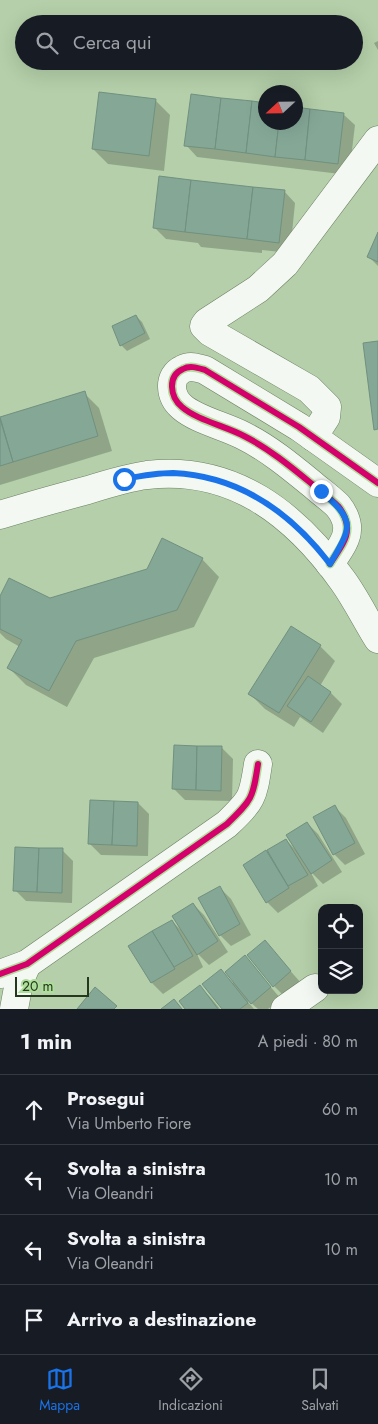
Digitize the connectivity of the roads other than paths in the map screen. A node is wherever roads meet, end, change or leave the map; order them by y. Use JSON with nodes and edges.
{"nodes":[{"id":1,"x":378,"y":140,"type":"edge"},
{"id":2,"x":313,"y":437,"type":"junction"},
{"id":3,"x":378,"y":483,"type":"edge"},
{"id":4,"x":0,"y":515,"type":"edge"},
{"id":5,"x":330,"y":564,"type":"junction"},
{"id":6,"x":378,"y":639,"type":"edge"},
{"id":7,"x":258,"y":764,"type":"dead end"},
{"id":8,"x":27,"y":964,"type":"junction"},
{"id":9,"x":0,"y":974,"type":"edge"},
{"id":10,"x":315,"y":988,"type":"dead end"},
{"id":11,"x":14,"y":1009,"type":"edge"},
{"id":12,"x":285,"y":1009,"type":"edge"}],
"edges":[{"from":1,"to":2,"type":"street"},
{"from":2,"to":3,"type":"street"},
{"from":2,"to":5,"type":"street"},
{"from":4,"to":5,"type":"street"},
{"from":5,"to":6,"type":"street"},
{"from":7,"to":8,"type":"street"},
{"from":8,"to":9,"type":"street"},
{"from":8,"to":11,"type":"street"},
{"from":10,"to":12,"type":"street"}]}
